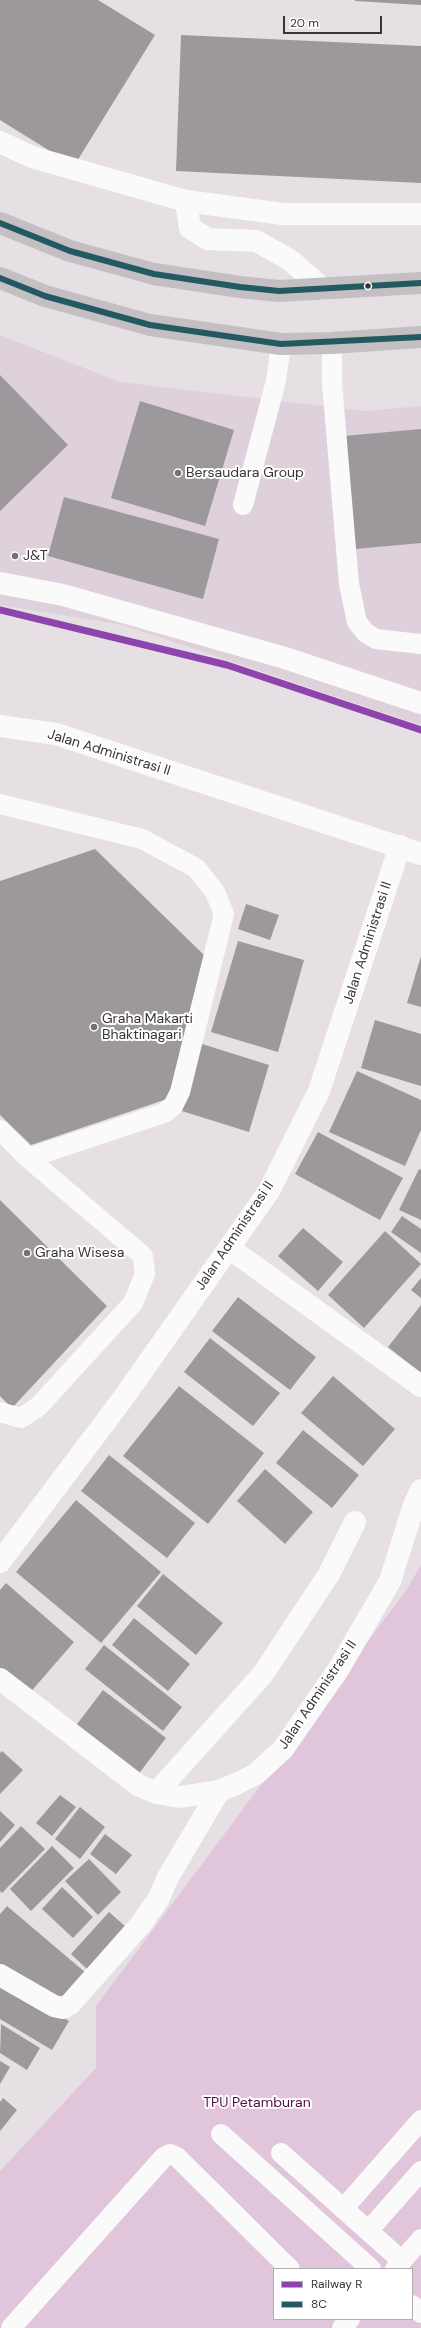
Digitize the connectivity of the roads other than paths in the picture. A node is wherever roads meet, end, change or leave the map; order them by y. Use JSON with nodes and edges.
{"nodes":[{"id":1,"x":0,"y":142,"type":"edge"},
{"id":2,"x":186,"y":201,"type":"junction"},
{"id":3,"x":421,"y":214,"type":"edge"},
{"id":4,"x":0,"y":223,"type":"edge"},
{"id":5,"x":0,"y":278,"type":"edge"},
{"id":6,"x":421,"y":283,"type":"edge"},
{"id":7,"x":323,"y":289,"type":"junction"},
{"id":8,"x":421,"y":337,"type":"edge"},
{"id":9,"x":332,"y":343,"type":"junction"},
{"id":10,"x":281,"y":344,"type":"junction"},
{"id":11,"x":243,"y":505,"type":"dead end"},
{"id":12,"x":0,"y":583,"type":"edge"},
{"id":13,"x":421,"y":644,"type":"edge"},
{"id":14,"x":421,"y":703,"type":"edge"},
{"id":15,"x":0,"y":726,"type":"edge"},
{"id":16,"x":0,"y":804,"type":"edge"},
{"id":17,"x":400,"y":846,"type":"junction"},
{"id":18,"x":421,"y":854,"type":"edge"},
{"id":19,"x":0,"y":1130,"type":"edge"},
{"id":20,"x":28,"y":1158,"type":"junction"},
{"id":21,"x":229,"y":1248,"type":"junction"},
{"id":22,"x":421,"y":1386,"type":"edge"},
{"id":23,"x":0,"y":1412,"type":"edge"},
{"id":24,"x":421,"y":1490,"type":"edge"},
{"id":25,"x":355,"y":1522,"type":"dead end"},
{"id":26,"x":0,"y":1562,"type":"edge"},
{"id":27,"x":0,"y":1679,"type":"edge"},
{"id":28,"x":218,"y":1791,"type":"junction"},
{"id":29,"x":156,"y":1793,"type":"junction"},
{"id":30,"x":0,"y":1975,"type":"edge"},
{"id":31,"x":421,"y":2120,"type":"edge"},
{"id":32,"x":221,"y":2134,"type":"dead end"},
{"id":33,"x":281,"y":2153,"type":"dead end"},
{"id":34,"x":421,"y":2171,"type":"edge"},
{"id":35,"x":343,"y":2209,"type":"junction"},
{"id":36,"x":368,"y":2231,"type":"junction"},
{"id":37,"x":421,"y":2239,"type":"edge"},
{"id":38,"x":398,"y":2265,"type":"edge"},
{"id":39,"x":289,"y":2268,"type":"edge"},
{"id":40,"x":371,"y":2268,"type":"edge"},
{"id":41,"x":413,"y":2306,"type":"edge"},
{"id":42,"x":421,"y":2313,"type":"edge"},
{"id":43,"x":11,"y":2328,"type":"edge"}],
"edges":[{"from":1,"to":2,"type":"street"},
{"from":2,"to":3,"type":"street"},
{"from":2,"to":7,"type":"street"},
{"from":4,"to":7,"type":"main road"},
{"from":5,"to":10,"type":"main road"},
{"from":6,"to":7,"type":"main road"},
{"from":8,"to":9,"type":"main road"},
{"from":9,"to":10,"type":"main road"},
{"from":9,"to":13,"type":"lane"},
{"from":10,"to":11,"type":"lane"},
{"from":12,"to":14,"type":"street"},
{"from":15,"to":17,"type":"street","name":"Jalan Administrasi II"},
{"from":16,"to":20,"type":"lane"},
{"from":17,"to":18,"type":"street","name":"Jalan Administrasi II"},
{"from":17,"to":21,"type":"street","name":"Jalan Administrasi II"},
{"from":19,"to":20,"type":"lane"},
{"from":20,"to":23,"type":"lane"},
{"from":21,"to":22,"type":"street"},
{"from":21,"to":26,"type":"street","name":"Jalan Administrasi II"},
{"from":24,"to":28,"type":"street","name":"Jalan Administrasi II"},
{"from":25,"to":29,"type":"street"},
{"from":27,"to":29,"type":"street","name":"Jalan Administrasi II"},
{"from":28,"to":29,"type":"street","name":"Jalan Administrasi II"},
{"from":28,"to":30,"type":"street"},
{"from":31,"to":35,"type":"lane"},
{"from":32,"to":40,"type":"lane"},
{"from":33,"to":35,"type":"lane"},
{"from":34,"to":36,"type":"lane"},
{"from":35,"to":36,"type":"lane"},
{"from":36,"to":38,"type":"lane"},
{"from":37,"to":38,"type":"lane"},
{"from":39,"to":43,"type":"lane"},
{"from":41,"to":42,"type":"lane"}]}
